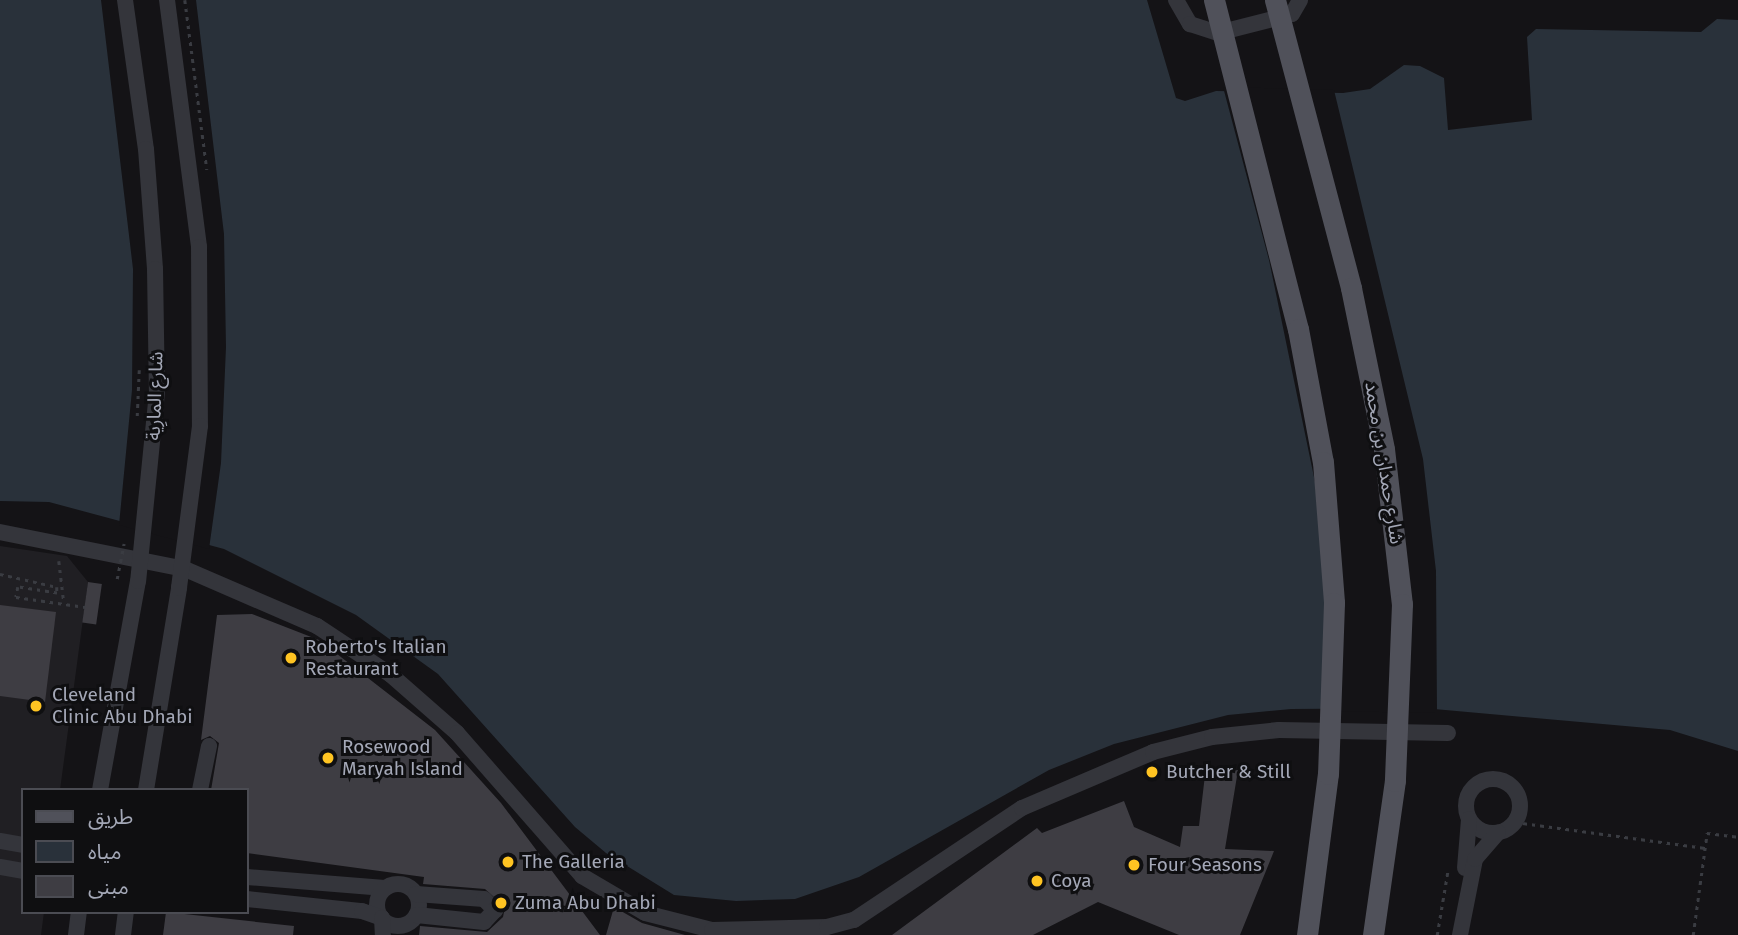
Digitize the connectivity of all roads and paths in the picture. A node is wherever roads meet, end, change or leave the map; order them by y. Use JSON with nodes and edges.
{"nodes":[{"id":1,"x":125,"y":0,"type":"edge"},
{"id":2,"x":167,"y":0,"type":"edge"},
{"id":3,"x":1176,"y":0,"type":"edge"},
{"id":4,"x":1214,"y":0,"type":"edge"},
{"id":5,"x":1275,"y":0,"type":"edge"},
{"id":6,"x":1300,"y":0,"type":"edge"},
{"id":7,"x":140,"y":359,"type":"dead end"},
{"id":8,"x":137,"y":421,"type":"dead end"},
{"id":9,"x":0,"y":532,"type":"edge"},
{"id":10,"x":127,"y":534,"type":"dead end"},
{"id":11,"x":60,"y":541,"type":"junction"},
{"id":12,"x":0,"y":574,"type":"edge"},
{"id":13,"x":117,"y":579,"type":"dead end"},
{"id":14,"x":64,"y":603,"type":"junction"},
{"id":15,"x":85,"y":607,"type":"dead end"},
{"id":16,"x":1448,"y":733,"type":"dead end"},
{"id":17,"x":209,"y":746,"type":"dead end"},
{"id":18,"x":100,"y":788,"type":"edge"},
{"id":19,"x":146,"y":788,"type":"edge"},
{"id":20,"x":200,"y":788,"type":"edge"},
{"id":21,"x":1469,"y":819,"type":"junction"},
{"id":22,"x":1515,"y":822,"type":"junction"},
{"id":23,"x":1498,"y":832,"type":"junction"},
{"id":24,"x":1738,"y":837,"type":"edge"},
{"id":25,"x":0,"y":841,"type":"edge"},
{"id":26,"x":21,"y":845,"type":"edge"},
{"id":27,"x":1705,"y":849,"type":"junction"},
{"id":28,"x":1450,"y":859,"type":"dead end"},
{"id":29,"x":0,"y":867,"type":"edge"},
{"id":30,"x":21,"y":871,"type":"edge"},
{"id":31,"x":248,"y":877,"type":"edge"},
{"id":32,"x":385,"y":888,"type":"junction"},
{"id":33,"x":416,"y":894,"type":"junction"},
{"id":34,"x":1465,"y":894,"type":"junction"},
{"id":35,"x":248,"y":899,"type":"edge"},
{"id":36,"x":79,"y":914,"type":"edge"},
{"id":37,"x":126,"y":914,"type":"edge"},
{"id":38,"x":416,"y":915,"type":"junction"},
{"id":39,"x":382,"y":918,"type":"junction"},
{"id":40,"x":397,"y":930,"type":"edge"},
{"id":41,"x":76,"y":935,"type":"edge"},
{"id":42,"x":123,"y":935,"type":"edge"},
{"id":43,"x":383,"y":935,"type":"edge"},
{"id":44,"x":1307,"y":935,"type":"edge"},
{"id":45,"x":1373,"y":935,"type":"edge"},
{"id":46,"x":1437,"y":935,"type":"edge"},
{"id":47,"x":1460,"y":935,"type":"edge"},
{"id":48,"x":1693,"y":935,"type":"edge"}],
"edges":[{"from":1,"to":18,"type":"street","name":"شارع المارِية","bridge":true},
{"from":2,"to":19,"type":"street","bridge":true},
{"from":3,"to":6,"type":"street"},
{"from":4,"to":44,"type":"main road","bridge":true},
{"from":5,"to":45,"type":"main road","name":"شارع حمدان بن محمد","bridge":true},
{"from":7,"to":8,"type":"path","bridge":true},
{"from":9,"to":11,"type":"street"},
{"from":10,"to":13,"type":"path","bridge":true},
{"from":11,"to":14,"type":"path"},
{"from":11,"to":16,"type":"street"},
{"from":12,"to":14,"type":"path"},
{"from":14,"to":15,"type":"path"},
{"from":17,"to":20,"type":"street"},
{"from":21,"to":22,"type":"street"},
{"from":21,"to":23,"type":"street"},
{"from":21,"to":34,"type":"street"},
{"from":22,"to":23,"type":"street"},
{"from":22,"to":27,"type":"path"},
{"from":23,"to":34,"type":"street"},
{"from":24,"to":27,"type":"path"},
{"from":25,"to":26,"type":"street"},
{"from":27,"to":48,"type":"path"},
{"from":28,"to":46,"type":"path"},
{"from":29,"to":30,"type":"street"},
{"from":31,"to":32,"type":"street"},
{"from":32,"to":33,"type":"street"},
{"from":32,"to":39,"type":"street"},
{"from":33,"to":38,"type":"street"},
{"from":33,"to":38,"type":"street"},
{"from":34,"to":47,"type":"street"},
{"from":35,"to":39,"type":"street"},
{"from":36,"to":41,"type":"street"},
{"from":37,"to":42,"type":"street"},
{"from":38,"to":40,"type":"street"},
{"from":39,"to":40,"type":"street"},
{"from":39,"to":43,"type":"street"}]}
